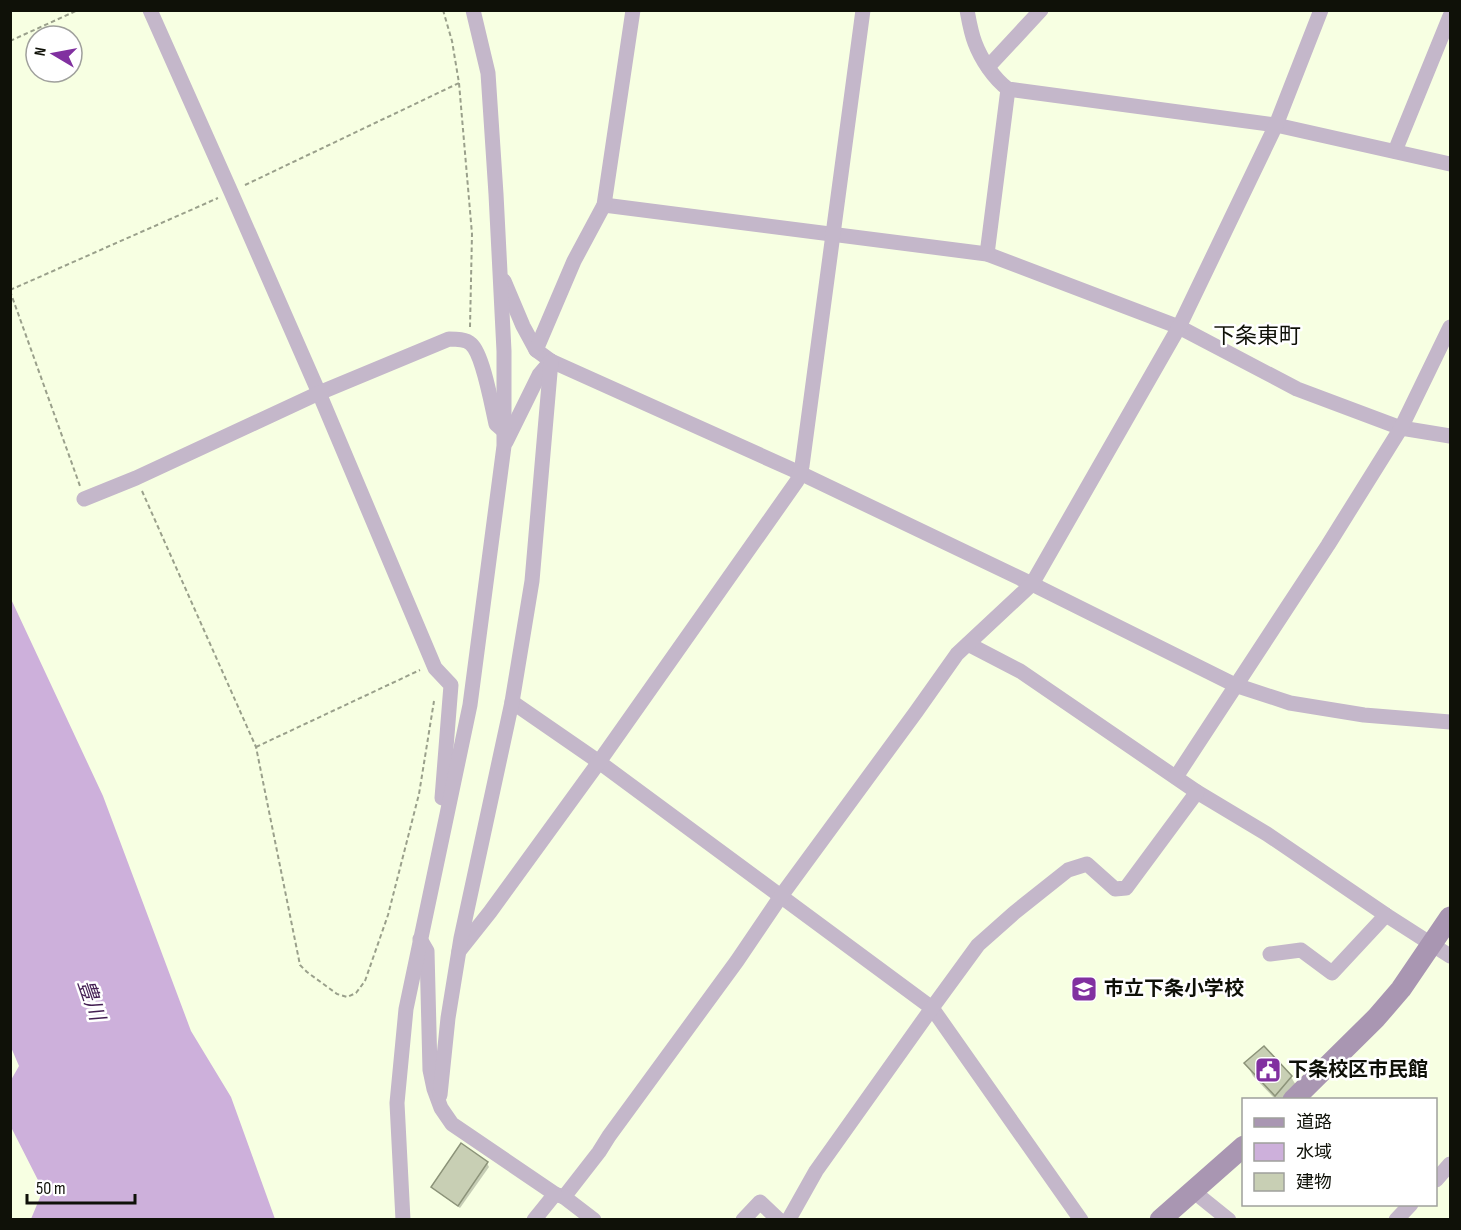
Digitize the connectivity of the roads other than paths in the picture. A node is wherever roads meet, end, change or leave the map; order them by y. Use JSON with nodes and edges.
{"nodes":[{"id":1,"x":150,"y":10,"type":"edge"},
{"id":2,"x":473,"y":10,"type":"edge"},
{"id":3,"x":633,"y":10,"type":"edge"},
{"id":4,"x":863,"y":10,"type":"edge"},
{"id":5,"x":967,"y":10,"type":"edge"},
{"id":6,"x":1041,"y":10,"type":"edge"},
{"id":7,"x":1321,"y":10,"type":"edge"},
{"id":8,"x":1450,"y":16,"type":"edge"},
{"id":9,"x":988,"y":67,"type":"junction"},
{"id":10,"x":1008,"y":89,"type":"junction"},
{"id":11,"x":1276,"y":125,"type":"junction"},
{"id":12,"x":1395,"y":151,"type":"junction"},
{"id":13,"x":1450,"y":164,"type":"edge"},
{"id":14,"x":604,"y":205,"type":"junction"},
{"id":15,"x":833,"y":234,"type":"junction"},
{"id":16,"x":987,"y":254,"type":"junction"},
{"id":17,"x":500,"y":273,"type":"junction"},
{"id":18,"x":1179,"y":327,"type":"junction"},
{"id":19,"x":1450,"y":327,"type":"edge"},
{"id":20,"x":536,"y":350,"type":"junction"},
{"id":21,"x":550,"y":361,"type":"junction"},
{"id":22,"x":319,"y":393,"type":"junction"},
{"id":23,"x":1401,"y":428,"type":"junction"},
{"id":24,"x":1450,"y":436,"type":"edge"},
{"id":25,"x":504,"y":439,"type":"junction"},
{"id":26,"x":800,"y":473,"type":"junction"},
{"id":27,"x":84,"y":499,"type":"road end"},
{"id":28,"x":1032,"y":584,"type":"junction"},
{"id":29,"x":968,"y":644,"type":"junction"},
{"id":30,"x":1235,"y":684,"type":"junction"},
{"id":31,"x":512,"y":702,"type":"junction"},
{"id":32,"x":1450,"y":722,"type":"edge"},
{"id":33,"x":598,"y":762,"type":"junction"},
{"id":34,"x":1176,"y":777,"type":"junction"},
{"id":35,"x":1197,"y":792,"type":"junction"},
{"id":36,"x":445,"y":821,"type":"junction"},
{"id":37,"x":781,"y":896,"type":"junction"},
{"id":38,"x":1386,"y":915,"type":"junction"},
{"id":39,"x":1450,"y":917,"type":"edge"},
{"id":40,"x":420,"y":939,"type":"junction"},
{"id":41,"x":1432,"y":945,"type":"junction"},
{"id":42,"x":459,"y":951,"type":"junction"},
{"id":43,"x":1270,"y":954,"type":"dead end"},
{"id":44,"x":1450,"y":956,"type":"edge"},
{"id":45,"x":932,"y":1008,"type":"junction"},
{"id":46,"x":1295,"y":1098,"type":"edge"},
{"id":47,"x":439,"y":1104,"type":"junction"},
{"id":48,"x":1242,"y":1148,"type":"edge"},
{"id":49,"x":1450,"y":1164,"type":"edge"},
{"id":50,"x":1437,"y":1179,"type":"edge"},
{"id":51,"x":1193,"y":1191,"type":"junction"},
{"id":52,"x":560,"y":1196,"type":"junction"},
{"id":53,"x":1409,"y":1206,"type":"edge"},
{"id":54,"x":403,"y":1220,"type":"edge"},
{"id":55,"x":534,"y":1220,"type":"edge"},
{"id":56,"x":594,"y":1220,"type":"edge"},
{"id":57,"x":743,"y":1220,"type":"edge"},
{"id":58,"x":779,"y":1220,"type":"edge"},
{"id":59,"x":787,"y":1220,"type":"edge"},
{"id":60,"x":1081,"y":1220,"type":"edge"},
{"id":61,"x":1161,"y":1220,"type":"edge"},
{"id":62,"x":1228,"y":1220,"type":"edge"},
{"id":63,"x":1396,"y":1220,"type":"edge"}],
"edges":[{"from":1,"to":22,"type":"street"},
{"from":2,"to":17,"type":"street"},
{"from":3,"to":14,"type":"street"},
{"from":4,"to":15,"type":"street"},
{"from":5,"to":9,"type":"street"},
{"from":6,"to":9,"type":"street"},
{"from":7,"to":11,"type":"street"},
{"from":8,"to":12,"type":"street"},
{"from":9,"to":10,"type":"street"},
{"from":10,"to":11,"type":"street"},
{"from":10,"to":16,"type":"street"},
{"from":11,"to":12,"type":"street"},
{"from":11,"to":18,"type":"street"},
{"from":12,"to":13,"type":"street"},
{"from":14,"to":15,"type":"street"},
{"from":14,"to":20,"type":"street"},
{"from":15,"to":16,"type":"street"},
{"from":15,"to":26,"type":"street"},
{"from":16,"to":18,"type":"street"},
{"from":17,"to":20,"type":"street"},
{"from":17,"to":25,"type":"street"},
{"from":18,"to":23,"type":"street"},
{"from":18,"to":28,"type":"street"},
{"from":19,"to":23,"type":"street"},
{"from":20,"to":21,"type":"street"},
{"from":21,"to":25,"type":"street"},
{"from":21,"to":26,"type":"street"},
{"from":21,"to":31,"type":"street"},
{"from":22,"to":25,"type":"street"},
{"from":22,"to":27,"type":"street"},
{"from":22,"to":36,"type":"street"},
{"from":23,"to":24,"type":"street"},
{"from":23,"to":30,"type":"street"},
{"from":25,"to":36,"type":"street"},
{"from":26,"to":28,"type":"street"},
{"from":26,"to":33,"type":"street"},
{"from":28,"to":29,"type":"street"},
{"from":28,"to":30,"type":"street"},
{"from":29,"to":34,"type":"street"},
{"from":29,"to":37,"type":"street"},
{"from":30,"to":32,"type":"street"},
{"from":30,"to":34,"type":"street"},
{"from":31,"to":33,"type":"street"},
{"from":31,"to":42,"type":"street"},
{"from":33,"to":37,"type":"street"},
{"from":33,"to":42,"type":"street"},
{"from":34,"to":35,"type":"street"},
{"from":35,"to":38,"type":"street"},
{"from":35,"to":45,"type":"street"},
{"from":36,"to":40,"type":"street"},
{"from":37,"to":45,"type":"street"},
{"from":37,"to":52,"type":"street"},
{"from":38,"to":41,"type":"street"},
{"from":38,"to":43,"type":"street"},
{"from":39,"to":41,"type":"street"},
{"from":40,"to":47,"type":"street"},
{"from":40,"to":54,"type":"street"},
{"from":41,"to":44,"type":"street"},
{"from":41,"to":46,"type":"street"},
{"from":42,"to":47,"type":"street"},
{"from":45,"to":59,"type":"street"},
{"from":45,"to":60,"type":"street"},
{"from":47,"to":52,"type":"street"},
{"from":48,"to":51,"type":"street"},
{"from":49,"to":50,"type":"street"},
{"from":51,"to":61,"type":"street"},
{"from":51,"to":62,"type":"street"},
{"from":52,"to":55,"type":"street"},
{"from":52,"to":56,"type":"street"},
{"from":53,"to":63,"type":"street"},
{"from":57,"to":58,"type":"street"}]}
